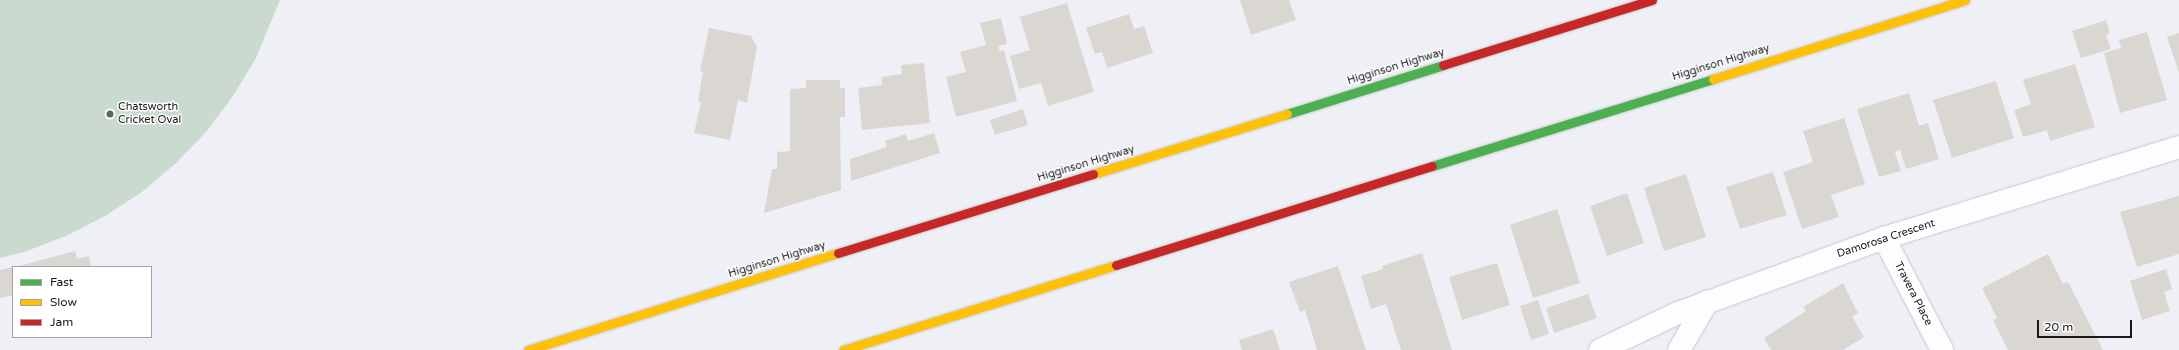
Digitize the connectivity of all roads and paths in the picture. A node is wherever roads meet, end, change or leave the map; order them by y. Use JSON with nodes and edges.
{"nodes":[{"id":1,"x":1652,"y":0,"type":"edge"},
{"id":2,"x":1965,"y":0,"type":"edge"},
{"id":3,"x":2179,"y":147,"type":"edge"},
{"id":4,"x":1884,"y":238,"type":"junction"},
{"id":5,"x":1707,"y":302,"type":"junction"},
{"id":6,"x":528,"y":350,"type":"edge"},
{"id":7,"x":843,"y":350,"type":"edge"},
{"id":8,"x":1600,"y":350,"type":"edge"},
{"id":9,"x":1679,"y":350,"type":"edge"},
{"id":10,"x":1942,"y":350,"type":"edge"}],
"edges":[{"from":1,"to":6,"type":"highway","name":"Higginson Highway"},
{"from":2,"to":7,"type":"highway","name":"Higginson Highway"},
{"from":3,"to":4,"type":"street","name":"Damorosa Crescent"},
{"from":4,"to":5,"type":"street","name":"Damorosa Crescent"},
{"from":4,"to":10,"type":"street","name":"Travera Place"},
{"from":5,"to":8,"type":"street","name":"Damorosa Crescent"},
{"from":5,"to":9,"type":"street"}]}
